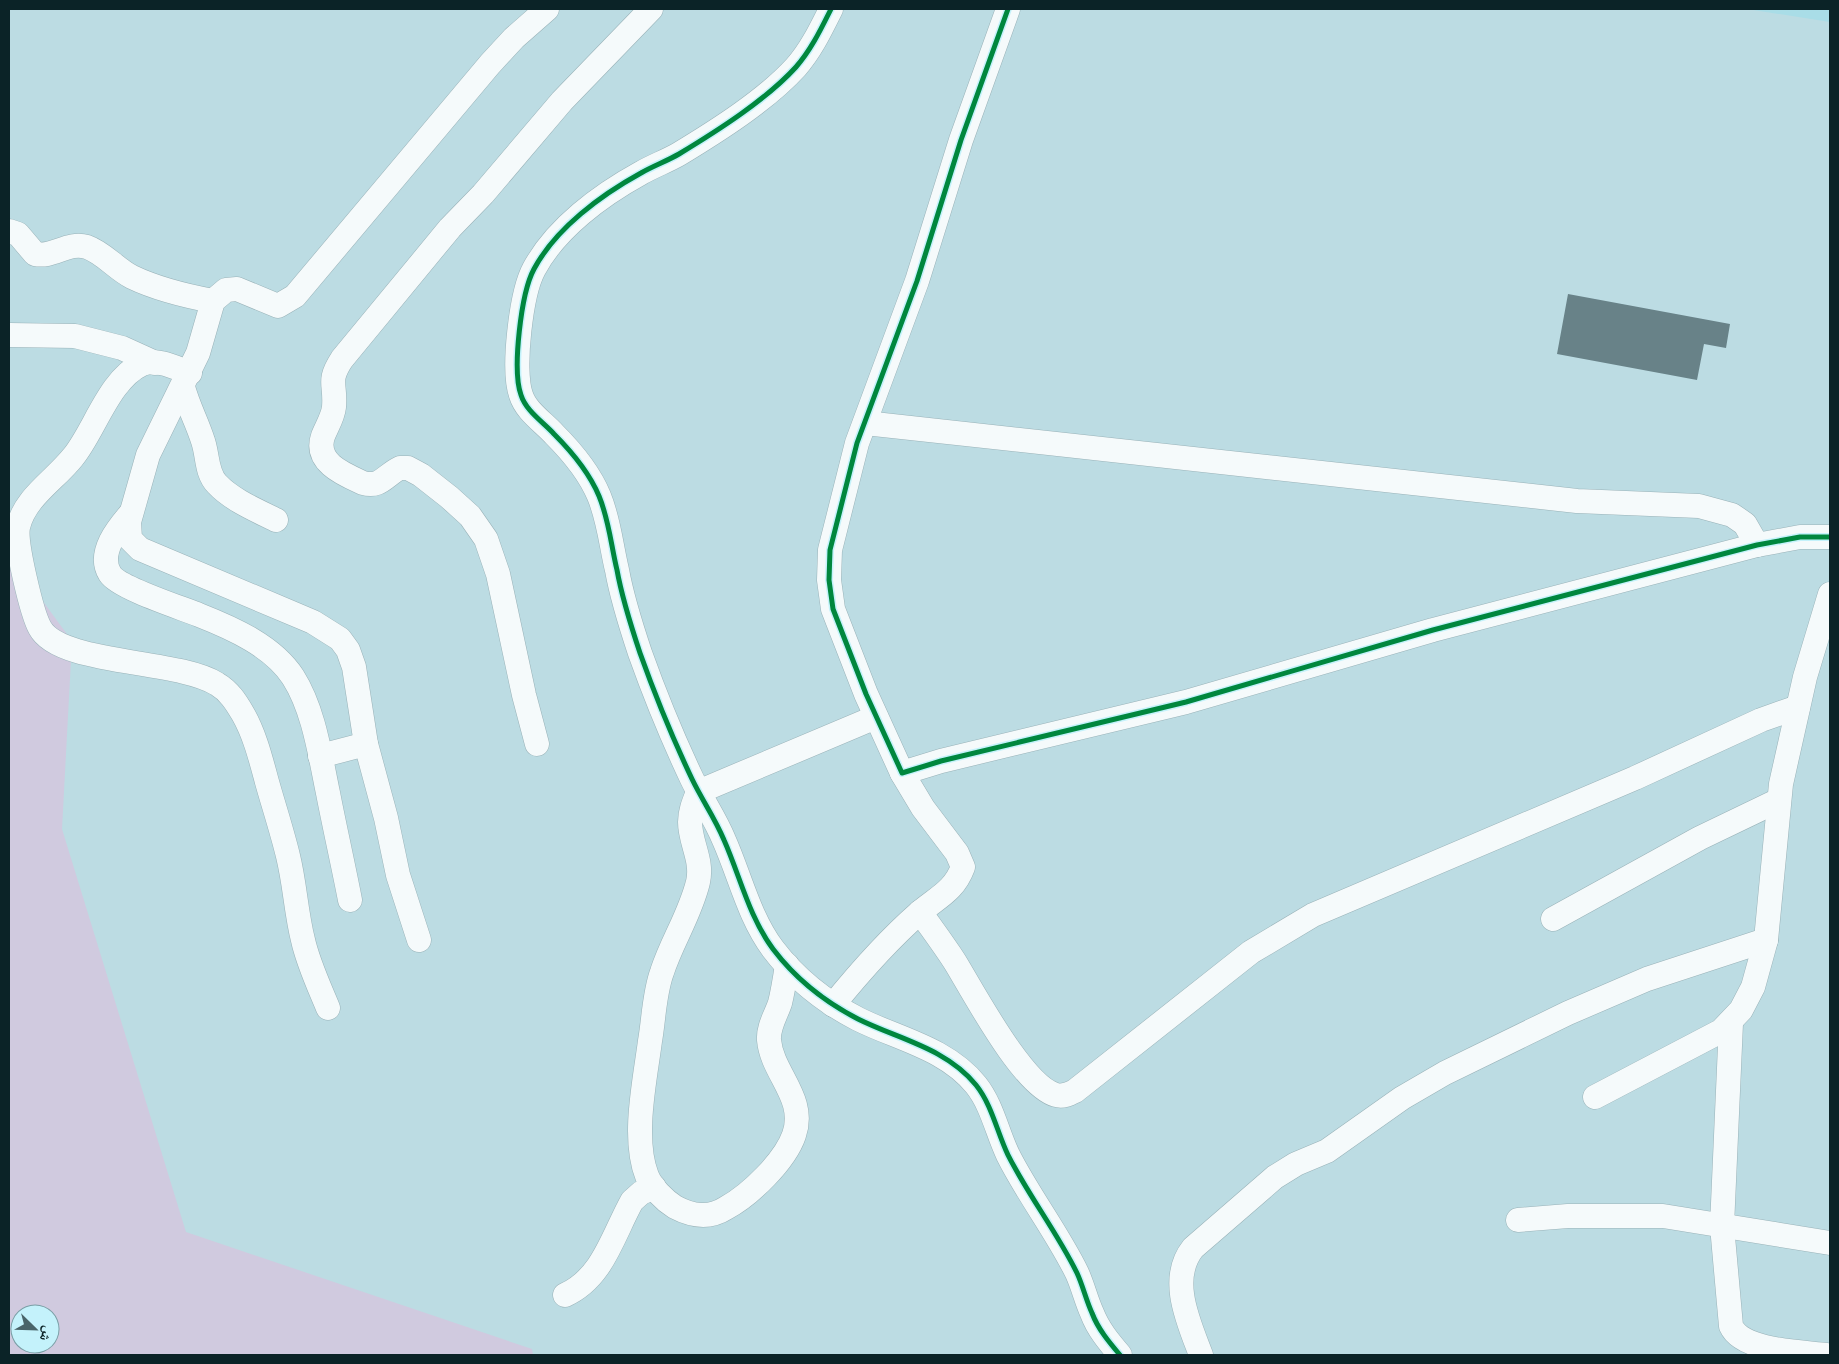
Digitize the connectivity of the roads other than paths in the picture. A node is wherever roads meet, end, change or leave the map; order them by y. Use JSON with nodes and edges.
{"nodes":[{"id":1,"x":547,"y":9,"type":"edge"},
{"id":2,"x":650,"y":9,"type":"edge"},
{"id":3,"x":831,"y":9,"type":"edge"},
{"id":4,"x":1008,"y":9,"type":"edge"},
{"id":5,"x":9,"y":231,"type":"edge"},
{"id":6,"x":213,"y":301,"type":"junction"},
{"id":7,"x":9,"y":335,"type":"edge"},
{"id":8,"x":155,"y":363,"type":"junction"},
{"id":9,"x":186,"y":380,"type":"junction"},
{"id":10,"x":865,"y":423,"type":"junction"},
{"id":11,"x":131,"y":514,"type":"junction"},
{"id":12,"x":276,"y":520,"type":"dead end"},
{"id":13,"x":1830,"y":537,"type":"edge"},
{"id":14,"x":1757,"y":545,"type":"junction"},
{"id":15,"x":1830,"y":594,"type":"edge"},
{"id":16,"x":1798,"y":706,"type":"junction"},
{"id":17,"x":876,"y":717,"type":"junction"},
{"id":18,"x":366,"y":744,"type":"junction"},
{"id":19,"x":537,"y":744,"type":"dead end"},
{"id":20,"x":320,"y":756,"type":"junction"},
{"id":21,"x":902,"y":773,"type":"junction"},
{"id":22,"x":698,"y":792,"type":"junction"},
{"id":23,"x":1779,"y":800,"type":"junction"},
{"id":24,"x":350,"y":900,"type":"dead end"},
{"id":25,"x":920,"y":912,"type":"junction"},
{"id":26,"x":1553,"y":919,"type":"dead end"},
{"id":27,"x":419,"y":940,"type":"dead end"},
{"id":28,"x":1766,"y":940,"type":"junction"},
{"id":29,"x":787,"y":965,"type":"junction"},
{"id":30,"x":833,"y":1005,"type":"junction"},
{"id":31,"x":328,"y":1008,"type":"dead end"},
{"id":32,"x":1731,"y":1023,"type":"junction"},
{"id":33,"x":1595,"y":1097,"type":"dead end"},
{"id":34,"x":654,"y":1188,"type":"junction"},
{"id":35,"x":1518,"y":1220,"type":"dead end"},
{"id":36,"x":1722,"y":1226,"type":"junction"},
{"id":37,"x":1830,"y":1243,"type":"edge"},
{"id":38,"x":565,"y":1295,"type":"dead end"},
{"id":39,"x":1120,"y":1355,"type":"edge"},
{"id":40,"x":1201,"y":1355,"type":"edge"},
{"id":41,"x":1826,"y":1355,"type":"edge"}],
"edges":[{"from":1,"to":6,"type":"street"},
{"from":2,"to":19,"type":"street"},
{"from":3,"to":22,"type":"street"},
{"from":4,"to":10,"type":"street"},
{"from":5,"to":6,"type":"street"},
{"from":6,"to":9,"type":"street"},
{"from":7,"to":8,"type":"street"},
{"from":8,"to":9,"type":"street"},
{"from":8,"to":31,"type":"street"},
{"from":9,"to":11,"type":"street"},
{"from":9,"to":12,"type":"street"},
{"from":10,"to":14,"type":"street"},
{"from":10,"to":17,"type":"street"},
{"from":11,"to":18,"type":"street"},
{"from":11,"to":20,"type":"street"},
{"from":13,"to":14,"type":"street"},
{"from":14,"to":21,"type":"street"},
{"from":15,"to":16,"type":"street"},
{"from":16,"to":23,"type":"street"},
{"from":16,"to":25,"type":"street"},
{"from":17,"to":21,"type":"street"},
{"from":17,"to":22,"type":"street"},
{"from":18,"to":20,"type":"street"},
{"from":18,"to":27,"type":"street"},
{"from":20,"to":24,"type":"street"},
{"from":21,"to":25,"type":"street"},
{"from":22,"to":29,"type":"street"},
{"from":22,"to":34,"type":"street"},
{"from":23,"to":26,"type":"street"},
{"from":23,"to":28,"type":"street"},
{"from":25,"to":30,"type":"street"},
{"from":28,"to":32,"type":"street"},
{"from":28,"to":40,"type":"street"},
{"from":29,"to":30,"type":"street"},
{"from":29,"to":34,"type":"street"},
{"from":30,"to":39,"type":"street"},
{"from":32,"to":33,"type":"street"},
{"from":32,"to":36,"type":"street"},
{"from":34,"to":38,"type":"street"},
{"from":35,"to":36,"type":"street"},
{"from":36,"to":37,"type":"street"},
{"from":36,"to":41,"type":"street"}]}
